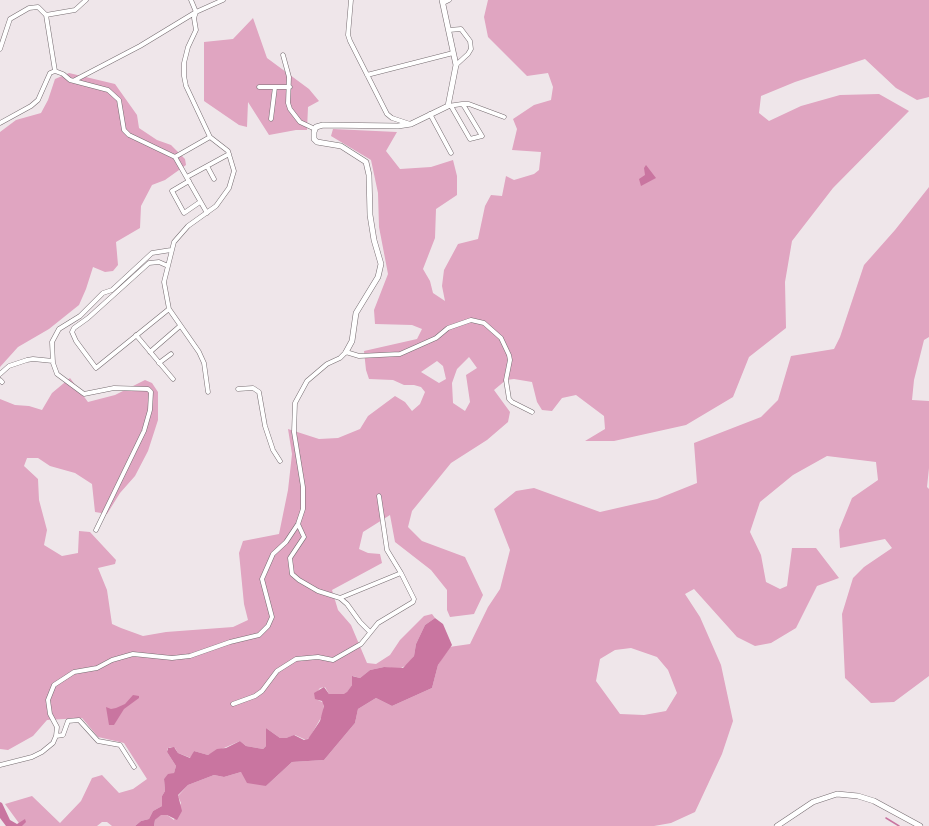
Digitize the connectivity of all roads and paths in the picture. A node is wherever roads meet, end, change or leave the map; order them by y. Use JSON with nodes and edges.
{"nodes":[{"id":1,"x":86,"y":0,"type":"edge"},
{"id":2,"x":191,"y":0,"type":"edge"},
{"id":3,"x":223,"y":0,"type":"edge"},
{"id":4,"x":351,"y":0,"type":"edge"},
{"id":5,"x":449,"y":0,"type":"edge"},
{"id":6,"x":443,"y":2,"type":"edge"},
{"id":7,"x":196,"y":12,"type":"junction"},
{"id":8,"x":46,"y":15,"type":"junction"},
{"id":9,"x":449,"y":30,"type":"junction"},
{"id":10,"x":0,"y":49,"type":"edge"},
{"id":11,"x":454,"y":53,"type":"junction"},
{"id":12,"x":283,"y":55,"type":"dead end"},
{"id":13,"x":456,"y":65,"type":"junction"},
{"id":14,"x":55,"y":71,"type":"junction"},
{"id":15,"x":367,"y":75,"type":"junction"},
{"id":16,"x":75,"y":80,"type":"junction"},
{"id":17,"x":259,"y":87,"type":"dead end"},
{"id":18,"x":275,"y":87,"type":"junction"},
{"id":19,"x":290,"y":87,"type":"junction"},
{"id":20,"x":462,"y":104,"type":"junction"},
{"id":21,"x":449,"y":106,"type":"junction"},
{"id":22,"x":430,"y":114,"type":"junction"},
{"id":23,"x":504,"y":117,"type":"dead end"},
{"id":24,"x":272,"y":119,"type":"dead end"},
{"id":25,"x":0,"y":123,"type":"edge"},
{"id":26,"x":410,"y":124,"type":"junction"},
{"id":27,"x":315,"y":129,"type":"junction"},
{"id":28,"x":210,"y":137,"type":"junction"},
{"id":29,"x":451,"y":153,"type":"dead end"},
{"id":30,"x":229,"y":154,"type":"junction"},
{"id":31,"x":175,"y":157,"type":"junction"},
{"id":32,"x":207,"y":166,"type":"junction"},
{"id":33,"x":188,"y":179,"type":"junction"},
{"id":34,"x":214,"y":179,"type":"dead end"},
{"id":35,"x":200,"y":202,"type":"junction"},
{"id":36,"x":208,"y":212,"type":"junction"},
{"id":37,"x":171,"y":250,"type":"junction"},
{"id":38,"x":168,"y":266,"type":"junction"},
{"id":39,"x":169,"y":309,"type":"junction"},
{"id":40,"x":180,"y":326,"type":"junction"},
{"id":41,"x":136,"y":335,"type":"junction"},
{"id":42,"x":150,"y":352,"type":"junction"},
{"id":43,"x":346,"y":352,"type":"junction"},
{"id":44,"x":171,"y":354,"type":"dead end"},
{"id":45,"x":53,"y":361,"type":"junction"},
{"id":46,"x":159,"y":363,"type":"junction"},
{"id":47,"x":0,"y":374,"type":"edge"},
{"id":48,"x":173,"y":379,"type":"dead end"},
{"id":49,"x":238,"y":389,"type":"dead end"},
{"id":50,"x":208,"y":392,"type":"dead end"},
{"id":51,"x":532,"y":412,"type":"dead end"},
{"id":52,"x":280,"y":461,"type":"dead end"},
{"id":53,"x":379,"y":496,"type":"dead end"},
{"id":54,"x":298,"y":524,"type":"junction"},
{"id":55,"x":96,"y":530,"type":"dead end"},
{"id":56,"x":401,"y":573,"type":"junction"},
{"id":57,"x":340,"y":598,"type":"junction"},
{"id":58,"x":370,"y":632,"type":"junction"},
{"id":59,"x":233,"y":704,"type":"dead end"},
{"id":60,"x":56,"y":736,"type":"junction"},
{"id":61,"x":0,"y":765,"type":"edge"},
{"id":62,"x":134,"y":767,"type":"dead end"},
{"id":63,"x":777,"y":826,"type":"edge"},
{"id":64,"x":920,"y":826,"type":"edge"}],
"edges":[{"from":1,"to":8,"type":"street"},
{"from":2,"to":7,"type":"street"},
{"from":3,"to":7,"type":"street"},
{"from":4,"to":15,"type":"street"},
{"from":5,"to":6,"type":"street"},
{"from":6,"to":9,"type":"street"},
{"from":7,"to":16,"type":"street"},
{"from":7,"to":28,"type":"street"},
{"from":8,"to":10,"type":"street"},
{"from":8,"to":14,"type":"street"},
{"from":9,"to":11,"type":"street"},
{"from":9,"to":13,"type":"street"},
{"from":11,"to":13,"type":"street"},
{"from":11,"to":15,"type":"street"},
{"from":12,"to":19,"type":"street"},
{"from":13,"to":21,"type":"street"},
{"from":14,"to":16,"type":"street"},
{"from":14,"to":25,"type":"street"},
{"from":15,"to":26,"type":"street"},
{"from":16,"to":31,"type":"street"},
{"from":17,"to":18,"type":"street"},
{"from":18,"to":19,"type":"street"},
{"from":18,"to":24,"type":"street"},
{"from":19,"to":27,"type":"street"},
{"from":20,"to":21,"type":"street"},
{"from":20,"to":21,"type":"street"},
{"from":20,"to":23,"type":"street"},
{"from":21,"to":22,"type":"street"},
{"from":22,"to":26,"type":"street"},
{"from":22,"to":29,"type":"street"},
{"from":26,"to":27,"type":"street"},
{"from":27,"to":43,"type":"street"},
{"from":28,"to":30,"type":"street"},
{"from":28,"to":31,"type":"street"},
{"from":30,"to":32,"type":"street"},
{"from":30,"to":36,"type":"street"},
{"from":31,"to":33,"type":"street"},
{"from":32,"to":33,"type":"street"},
{"from":32,"to":34,"type":"street"},
{"from":33,"to":35,"type":"street"},
{"from":33,"to":35,"type":"street"},
{"from":35,"to":36,"type":"street"},
{"from":36,"to":37,"type":"street"},
{"from":37,"to":38,"type":"street"},
{"from":37,"to":45,"type":"street"},
{"from":38,"to":39,"type":"street"},
{"from":38,"to":41,"type":"street"},
{"from":39,"to":40,"type":"street"},
{"from":39,"to":41,"type":"street"},
{"from":40,"to":42,"type":"street"},
{"from":40,"to":50,"type":"street"},
{"from":41,"to":42,"type":"street"},
{"from":42,"to":46,"type":"street"},
{"from":43,"to":51,"type":"street"},
{"from":43,"to":54,"type":"street"},
{"from":44,"to":46,"type":"street"},
{"from":45,"to":47,"type":"street"},
{"from":45,"to":55,"type":"street"},
{"from":46,"to":48,"type":"street"},
{"from":49,"to":52,"type":"street"},
{"from":53,"to":56,"type":"street"},
{"from":54,"to":57,"type":"street"},
{"from":54,"to":60,"type":"street"},
{"from":56,"to":57,"type":"street"},
{"from":56,"to":58,"type":"street"},
{"from":57,"to":58,"type":"street"},
{"from":58,"to":59,"type":"street"},
{"from":60,"to":61,"type":"street"},
{"from":60,"to":62,"type":"street"},
{"from":63,"to":64,"type":"street"}]}
